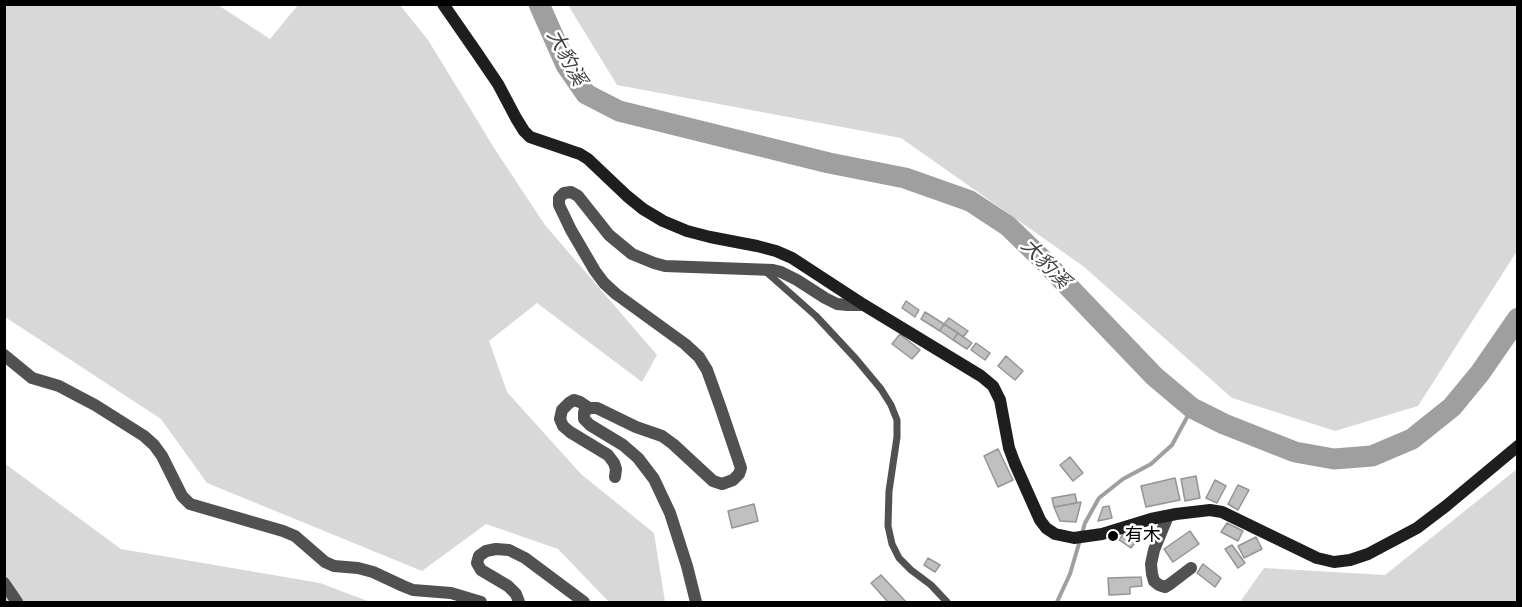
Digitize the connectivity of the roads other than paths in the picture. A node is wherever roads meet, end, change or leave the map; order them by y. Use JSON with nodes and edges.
{"nodes":[{"id":1,"x":443,"y":4,"type":"edge"},
{"id":2,"x":763,"y":269,"type":"junction"},
{"id":3,"x":864,"y":305,"type":"junction"},
{"id":4,"x":4,"y":355,"type":"edge"},
{"id":5,"x":589,"y":408,"type":"junction"},
{"id":6,"x":1518,"y":446,"type":"edge"},
{"id":7,"x":615,"y":477,"type":"dead end"},
{"id":8,"x":1168,"y":516,"type":"junction"},
{"id":9,"x":1191,"y":568,"type":"dead end"},
{"id":10,"x":4,"y":583,"type":"edge"},
{"id":11,"x":17,"y":603,"type":"edge"},
{"id":12,"x":482,"y":603,"type":"edge"},
{"id":13,"x":519,"y":603,"type":"edge"},
{"id":14,"x":584,"y":603,"type":"edge"},
{"id":15,"x":696,"y":603,"type":"edge"},
{"id":16,"x":947,"y":603,"type":"edge"}],
"edges":[{"from":1,"to":3,"type":"street"},
{"from":2,"to":3,"type":"street"},
{"from":2,"to":5,"type":"street"},
{"from":2,"to":16,"type":"lane"},
{"from":3,"to":8,"type":"street"},
{"from":4,"to":12,"type":"street"},
{"from":5,"to":7,"type":"street"},
{"from":5,"to":15,"type":"street"},
{"from":6,"to":8,"type":"street"},
{"from":8,"to":9,"type":"street"},
{"from":10,"to":11,"type":"street"},
{"from":13,"to":14,"type":"street"}]}
